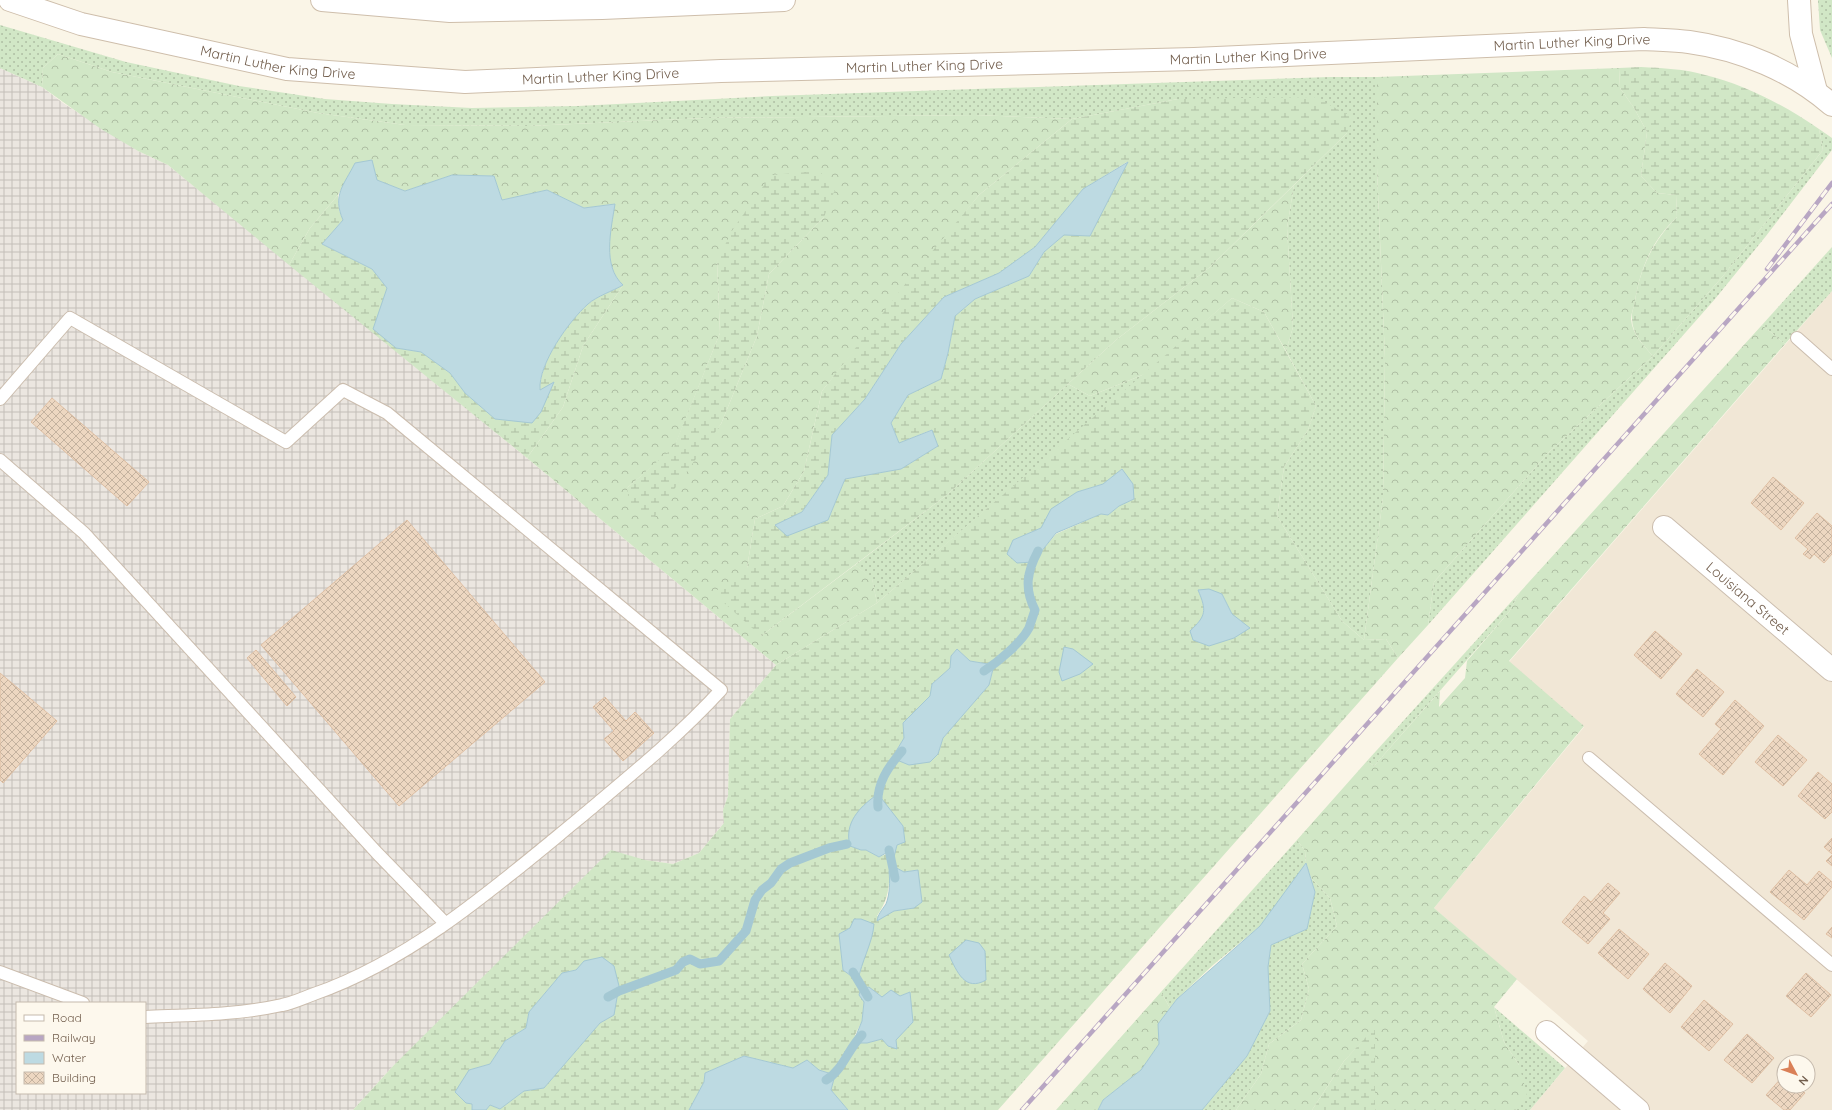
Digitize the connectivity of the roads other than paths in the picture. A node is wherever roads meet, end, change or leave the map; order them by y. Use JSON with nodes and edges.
{"nodes":[{"id":1,"x":10,"y":0,"type":"edge"},
{"id":2,"x":322,"y":0,"type":"edge"},
{"id":3,"x":784,"y":0,"type":"edge"},
{"id":4,"x":1799,"y":0,"type":"edge"},
{"id":5,"x":1824,"y":98,"type":"edge"},
{"id":6,"x":1797,"y":338,"type":"dead end"},
{"id":7,"x":1832,"y":369,"type":"edge"},
{"id":8,"x":0,"y":399,"type":"edge"},
{"id":9,"x":0,"y":460,"type":"edge"},
{"id":10,"x":1664,"y":527,"type":"dead end"},
{"id":11,"x":1832,"y":670,"type":"edge"},
{"id":12,"x":1588,"y":758,"type":"dead end"},
{"id":13,"x":445,"y":923,"type":"junction"},
{"id":14,"x":1832,"y":966,"type":"edge"},
{"id":15,"x":0,"y":972,"type":"edge"},
{"id":16,"x":79,"y":1002,"type":"edge"},
{"id":17,"x":146,"y":1017,"type":"edge"},
{"id":18,"x":1547,"y":1032,"type":"dead end"},
{"id":19,"x":1638,"y":1110,"type":"edge"}],
"edges":[{"from":1,"to":5,"type":"main road","name":"Martin Luther King Drive"},
{"from":2,"to":3,"type":"main road"},
{"from":4,"to":5,"type":"main road"},
{"from":6,"to":7,"type":"lane"},
{"from":8,"to":13,"type":"lane"},
{"from":9,"to":13,"type":"lane"},
{"from":10,"to":11,"type":"main road","name":"Louisiana Street"},
{"from":12,"to":14,"type":"lane"},
{"from":13,"to":17,"type":"lane"},
{"from":15,"to":16,"type":"lane"},
{"from":18,"to":19,"type":"main road"}]}
